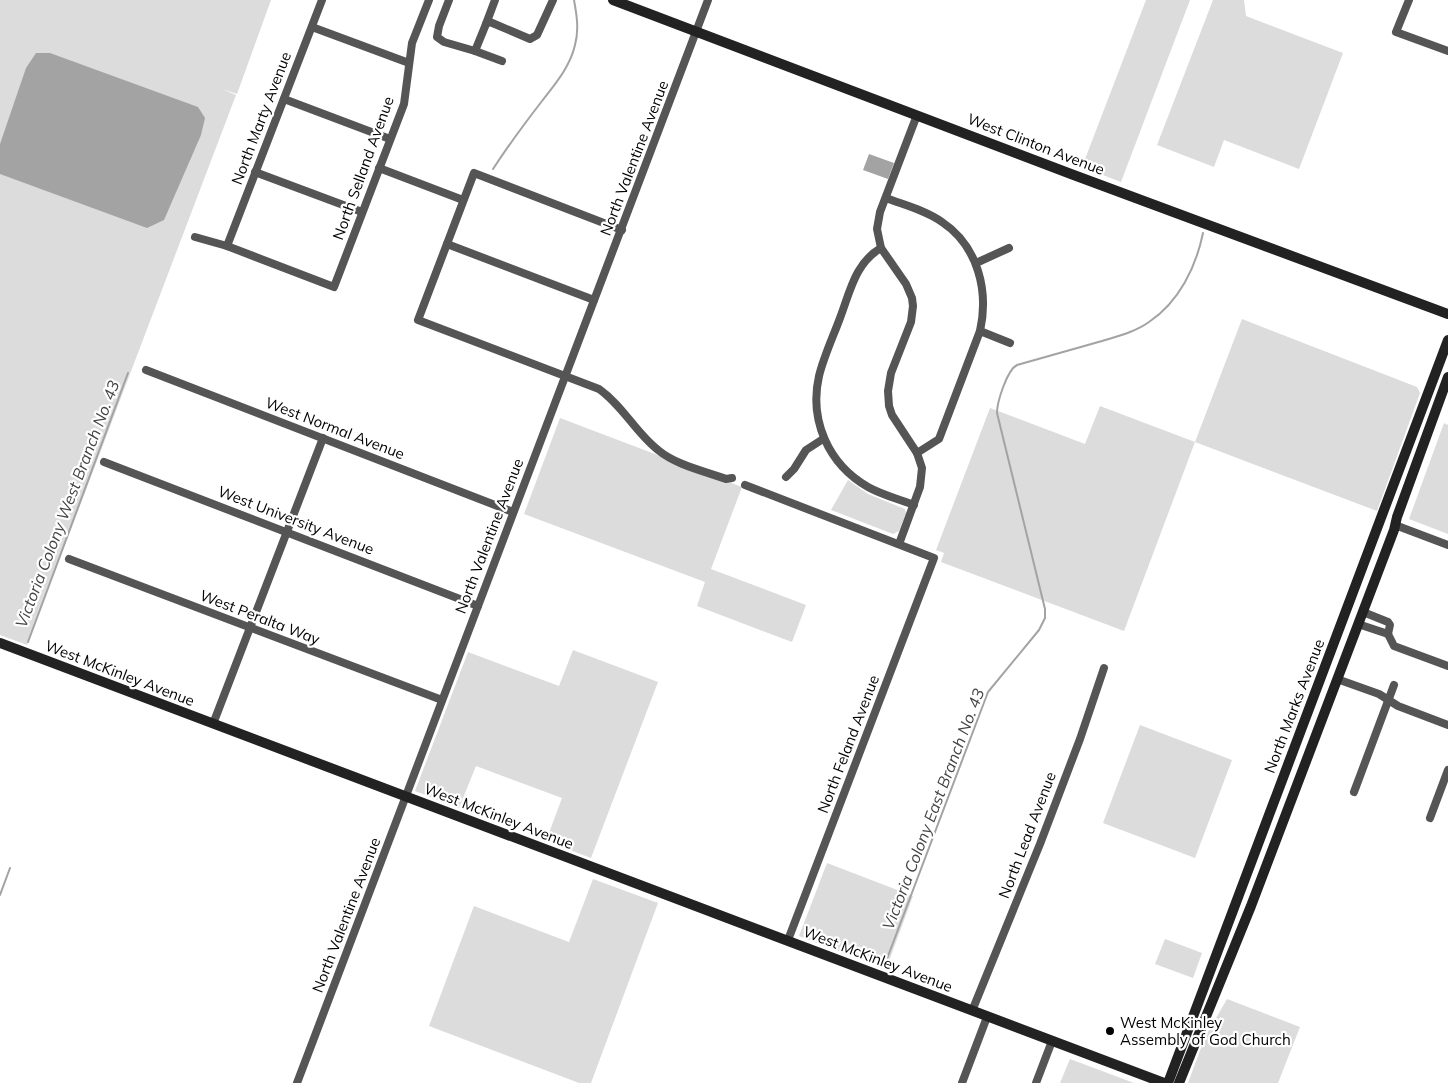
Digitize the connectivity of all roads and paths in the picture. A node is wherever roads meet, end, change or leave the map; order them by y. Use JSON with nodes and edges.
{"nodes":[{"id":1,"x":322,"y":0,"type":"edge"},
{"id":2,"x":429,"y":0,"type":"edge"},
{"id":3,"x":449,"y":0,"type":"edge"},
{"id":4,"x":495,"y":0,"type":"edge"},
{"id":5,"x":553,"y":0,"type":"edge"},
{"id":6,"x":613,"y":0,"type":"edge"},
{"id":7,"x":708,"y":0,"type":"edge"},
{"id":8,"x":1408,"y":0,"type":"edge"},
{"id":9,"x":486,"y":24,"type":"junction"},
{"id":10,"x":312,"y":27,"type":"junction"},
{"id":11,"x":696,"y":30,"type":"junction"},
{"id":12,"x":475,"y":51,"type":"junction"},
{"id":13,"x":1448,"y":51,"type":"edge"},
{"id":14,"x":502,"y":61,"type":"dead end"},
{"id":15,"x":409,"y":63,"type":"junction"},
{"id":16,"x":284,"y":99,"type":"junction"},
{"id":17,"x":917,"y":115,"type":"junction"},
{"id":18,"x":390,"y":139,"type":"junction"},
{"id":19,"x":379,"y":168,"type":"junction"},
{"id":20,"x":255,"y":172,"type":"junction"},
{"id":21,"x":886,"y":198,"type":"junction"},
{"id":22,"x":463,"y":200,"type":"junction"},
{"id":23,"x":362,"y":212,"type":"junction"},
{"id":24,"x":622,"y":230,"type":"junction"},
{"id":25,"x":195,"y":237,"type":"dead end"},
{"id":26,"x":447,"y":244,"type":"junction"},
{"id":27,"x":227,"y":246,"type":"junction"},
{"id":28,"x":881,"y":248,"type":"junction"},
{"id":29,"x":1009,"y":248,"type":"dead end"},
{"id":30,"x":976,"y":263,"type":"junction"},
{"id":31,"x":594,"y":300,"type":"junction"},
{"id":32,"x":1448,"y":314,"type":"edge"},
{"id":33,"x":980,"y":331,"type":"junction"},
{"id":34,"x":1448,"y":340,"type":"edge"},
{"id":35,"x":1010,"y":343,"type":"dead end"},
{"id":36,"x":146,"y":370,"type":"dead end"},
{"id":37,"x":565,"y":376,"type":"junction"},
{"id":38,"x":1448,"y":377,"type":"edge"},
{"id":39,"x":323,"y":438,"type":"junction"},
{"id":40,"x":823,"y":439,"type":"junction"},
{"id":41,"x":918,"y":453,"type":"junction"},
{"id":42,"x":104,"y":462,"type":"dead end"},
{"id":43,"x":786,"y":477,"type":"dead end"},
{"id":44,"x":732,"y":478,"type":"dead end"},
{"id":45,"x":745,"y":485,"type":"dead end"},
{"id":46,"x":914,"y":505,"type":"junction"},
{"id":47,"x":513,"y":512,"type":"junction"},
{"id":48,"x":1395,"y":525,"type":"junction"},
{"id":49,"x":288,"y":531,"type":"junction"},
{"id":50,"x":899,"y":544,"type":"junction"},
{"id":51,"x":1448,"y":545,"type":"edge"},
{"id":52,"x":69,"y":559,"type":"dead end"},
{"id":53,"x":478,"y":606,"type":"junction"},
{"id":54,"x":1363,"y":612,"type":"junction"},
{"id":55,"x":1380,"y":619,"type":"junction"},
{"id":56,"x":1358,"y":624,"type":"junction"},
{"id":57,"x":251,"y":629,"type":"junction"},
{"id":58,"x":1376,"y":631,"type":"junction"},
{"id":59,"x":1388,"y":634,"type":"junction"},
{"id":60,"x":0,"y":644,"type":"edge"},
{"id":61,"x":1448,"y":666,"type":"edge"},
{"id":62,"x":1104,"y":668,"type":"dead end"},
{"id":63,"x":1338,"y":679,"type":"junction"},
{"id":64,"x":1394,"y":685,"type":"dead end"},
{"id":65,"x":442,"y":700,"type":"junction"},
{"id":66,"x":1389,"y":700,"type":"junction"},
{"id":67,"x":1312,"y":701,"type":"junction"},
{"id":68,"x":1327,"y":706,"type":"junction"},
{"id":69,"x":213,"y":724,"type":"junction"},
{"id":70,"x":1448,"y":725,"type":"edge"},
{"id":71,"x":1448,"y":770,"type":"edge"},
{"id":72,"x":1354,"y":792,"type":"dead end"},
{"id":73,"x":405,"y":797,"type":"junction"},
{"id":74,"x":1430,"y":818,"type":"dead end"},
{"id":75,"x":1268,"y":820,"type":"junction"},
{"id":76,"x":1258,"y":887,"type":"junction"},
{"id":77,"x":788,"y":940,"type":"junction"},
{"id":78,"x":972,"y":1011,"type":"junction"},
{"id":79,"x":987,"y":1016,"type":"junction"},
{"id":80,"x":1052,"y":1041,"type":"junction"},
{"id":81,"x":297,"y":1083,"type":"edge"},
{"id":82,"x":962,"y":1083,"type":"edge"},
{"id":83,"x":1036,"y":1083,"type":"edge"},
{"id":84,"x":1164,"y":1083,"type":"edge"},
{"id":85,"x":1168,"y":1083,"type":"edge"},
{"id":86,"x":1179,"y":1083,"type":"edge"}],
"edges":[{"from":1,"to":10,"type":"street","name":"North Marty Avenue"},
{"from":2,"to":15,"type":"street","name":"North Selland Avenue"},
{"from":3,"to":12,"type":"street"},
{"from":4,"to":9,"type":"street"},
{"from":5,"to":9,"type":"street"},
{"from":6,"to":11,"type":"main road","name":"West Clinton Avenue"},
{"from":7,"to":11,"type":"street","name":"North Valentine Avenue"},
{"from":8,"to":13,"type":"street"},
{"from":9,"to":12,"type":"street"},
{"from":10,"to":15,"type":"street"},
{"from":10,"to":16,"type":"street","name":"North Marty Avenue"},
{"from":11,"to":17,"type":"main road","name":"West Clinton Avenue"},
{"from":11,"to":24,"type":"street","name":"North Valentine Avenue"},
{"from":12,"to":14,"type":"street"},
{"from":15,"to":18,"type":"street","name":"North Selland Avenue"},
{"from":16,"to":18,"type":"street"},
{"from":16,"to":20,"type":"street","name":"North Marty Avenue"},
{"from":17,"to":21,"type":"street"},
{"from":17,"to":32,"type":"main road","name":"West Clinton Avenue"},
{"from":18,"to":19,"type":"street","name":"North Selland Avenue"},
{"from":19,"to":22,"type":"street"},
{"from":19,"to":23,"type":"street","name":"North Selland Avenue"},
{"from":20,"to":23,"type":"street"},
{"from":20,"to":27,"type":"street","name":"North Marty Avenue"},
{"from":21,"to":28,"type":"street"},
{"from":21,"to":30,"type":"street"},
{"from":22,"to":24,"type":"street"},
{"from":22,"to":26,"type":"street"},
{"from":23,"to":27,"type":"street","name":"North Selland Avenue"},
{"from":24,"to":31,"type":"street","name":"North Valentine Avenue"},
{"from":25,"to":27,"type":"street"},
{"from":26,"to":31,"type":"street"},
{"from":26,"to":37,"type":"street"},
{"from":28,"to":40,"type":"street"},
{"from":28,"to":41,"type":"street"},
{"from":29,"to":30,"type":"street"},
{"from":30,"to":33,"type":"street"},
{"from":31,"to":37,"type":"street","name":"North Valentine Avenue"},
{"from":33,"to":35,"type":"street"},
{"from":33,"to":41,"type":"street"},
{"from":34,"to":67,"type":"main road","name":"North Marks Avenue"},
{"from":36,"to":39,"type":"street","name":"West Normal Avenue"},
{"from":37,"to":44,"type":"street"},
{"from":37,"to":47,"type":"street","name":"North Valentine Avenue"},
{"from":38,"to":48,"type":"main road","name":"North Marks Avenue"},
{"from":39,"to":47,"type":"street","name":"West Normal Avenue"},
{"from":39,"to":49,"type":"street"},
{"from":40,"to":43,"type":"street"},
{"from":40,"to":46,"type":"street"},
{"from":41,"to":46,"type":"street"},
{"from":42,"to":49,"type":"street","name":"West University Avenue"},
{"from":45,"to":50,"type":"street"},
{"from":46,"to":50,"type":"street"},
{"from":47,"to":53,"type":"street","name":"North Valentine Avenue"},
{"from":48,"to":51,"type":"street"},
{"from":48,"to":54,"type":"main road","name":"North Marks Avenue"},
{"from":49,"to":53,"type":"street","name":"West University Avenue"},
{"from":49,"to":57,"type":"street"},
{"from":50,"to":77,"type":"street","name":"North Feland Avenue"},
{"from":52,"to":57,"type":"street","name":"West Peralta Way"},
{"from":53,"to":65,"type":"street","name":"North Valentine Avenue"},
{"from":54,"to":55,"type":"street"},
{"from":54,"to":56,"type":"main road","name":"North Marks Avenue"},
{"from":55,"to":58,"type":"street"},
{"from":55,"to":59,"type":"street"},
{"from":56,"to":58,"type":"street"},
{"from":56,"to":63,"type":"main road","name":"North Marks Avenue"},
{"from":57,"to":65,"type":"street","name":"West Peralta Way"},
{"from":57,"to":69,"type":"street"},
{"from":58,"to":59,"type":"street"},
{"from":59,"to":61,"type":"street"},
{"from":60,"to":69,"type":"main road","name":"West McKinley Avenue"},
{"from":62,"to":78,"type":"street","name":"North Lead Avenue"},
{"from":63,"to":66,"type":"street"},
{"from":63,"to":68,"type":"main road","name":"North Marks Avenue"},
{"from":64,"to":66,"type":"street"},
{"from":65,"to":73,"type":"street","name":"North Valentine Avenue"},
{"from":66,"to":70,"type":"street"},
{"from":66,"to":72,"type":"street"},
{"from":67,"to":68,"type":"main road"},
{"from":67,"to":75,"type":"main road","name":"North Marks Avenue"},
{"from":68,"to":76,"type":"main road","name":"North Marks Avenue"},
{"from":69,"to":73,"type":"main road","name":"West McKinley Avenue"},
{"from":71,"to":74,"type":"street"},
{"from":73,"to":77,"type":"main road","name":"West McKinley Avenue"},
{"from":73,"to":81,"type":"street","name":"North Valentine Avenue"},
{"from":75,"to":76,"type":"main road"},
{"from":75,"to":85,"type":"main road","name":"North Marks Avenue"},
{"from":76,"to":86,"type":"main road","name":"North Marks Avenue"},
{"from":77,"to":78,"type":"main road","name":"West McKinley Avenue"},
{"from":78,"to":79,"type":"main road","name":"West McKinley Avenue"},
{"from":79,"to":80,"type":"main road","name":"West McKinley Avenue"},
{"from":79,"to":82,"type":"street"},
{"from":80,"to":83,"type":"street"},
{"from":80,"to":84,"type":"main road","name":"West McKinley Avenue"}]}
